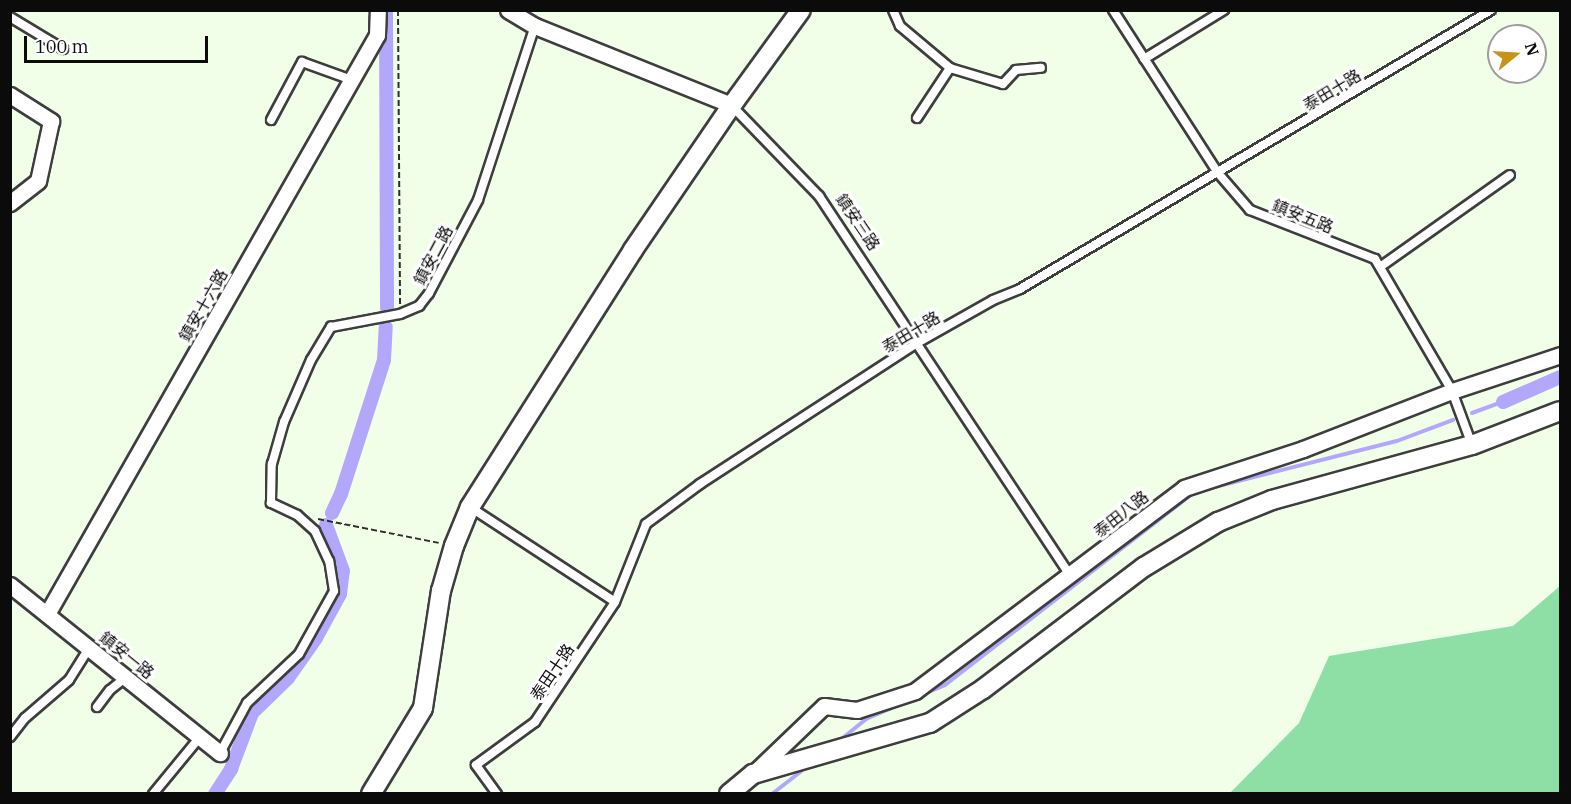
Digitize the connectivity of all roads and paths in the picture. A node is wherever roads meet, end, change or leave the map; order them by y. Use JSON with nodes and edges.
{"nodes":[{"id":1,"x":378,"y":10,"type":"edge"},
{"id":2,"x":399,"y":10,"type":"edge"},
{"id":3,"x":508,"y":10,"type":"edge"},
{"id":4,"x":801,"y":10,"type":"edge"},
{"id":5,"x":893,"y":10,"type":"edge"},
{"id":6,"x":1113,"y":10,"type":"edge"},
{"id":7,"x":1224,"y":10,"type":"edge"},
{"id":8,"x":1491,"y":10,"type":"edge"},
{"id":9,"x":10,"y":17,"type":"edge"},
{"id":10,"x":535,"y":26,"type":"junction"},
{"id":11,"x":63,"y":49,"type":"dead end"},
{"id":12,"x":1144,"y":59,"type":"junction"},
{"id":13,"x":950,"y":68,"type":"junction"},
{"id":14,"x":1041,"y":68,"type":"dead end"},
{"id":15,"x":352,"y":80,"type":"junction"},
{"id":16,"x":10,"y":95,"type":"edge"},
{"id":17,"x":732,"y":105,"type":"junction"},
{"id":18,"x":917,"y":118,"type":"dead end"},
{"id":19,"x":271,"y":120,"type":"dead end"},
{"id":20,"x":1218,"y":173,"type":"junction"},
{"id":21,"x":1510,"y":175,"type":"dead end"},
{"id":22,"x":10,"y":203,"type":"edge"},
{"id":23,"x":1380,"y":267,"type":"junction"},
{"id":24,"x":400,"y":314,"type":"junction"},
{"id":25,"x":916,"y":343,"type":"junction"},
{"id":26,"x":1560,"y":355,"type":"edge"},
{"id":27,"x":1452,"y":391,"type":"junction"},
{"id":28,"x":1560,"y":411,"type":"edge"},
{"id":29,"x":1472,"y":445,"type":"junction"},
{"id":30,"x":470,"y":507,"type":"junction"},
{"id":31,"x":297,"y":515,"type":"junction"},
{"id":32,"x":454,"y":546,"type":"junction"},
{"id":33,"x":1071,"y":576,"type":"junction"},
{"id":34,"x":10,"y":585,"type":"edge"},
{"id":35,"x":615,"y":602,"type":"junction"},
{"id":36,"x":47,"y":614,"type":"junction"},
{"id":37,"x":89,"y":648,"type":"junction"},
{"id":38,"x":126,"y":677,"type":"junction"},
{"id":39,"x":97,"y":707,"type":"dead end"},
{"id":40,"x":10,"y":737,"type":"edge"},
{"id":41,"x":200,"y":737,"type":"junction"},
{"id":42,"x":220,"y":753,"type":"joint"},
{"id":43,"x":753,"y":774,"type":"junction"},
{"id":44,"x":153,"y":794,"type":"edge"},
{"id":45,"x":371,"y":794,"type":"edge"},
{"id":46,"x":497,"y":794,"type":"edge"},
{"id":47,"x":729,"y":794,"type":"edge"}],
"edges":[{"from":1,"to":15,"type":"street","name":"鎮安十六路"},
{"from":2,"to":24,"type":"path"},
{"from":3,"to":10,"type":"street","name":"鎮安三路"},
{"from":4,"to":17,"type":"street"},
{"from":5,"to":13,"type":"lane"},
{"from":6,"to":12,"type":"lane","name":"鎮安五路"},
{"from":7,"to":12,"type":"lane"},
{"from":8,"to":20,"type":"lane","name":"泰田十路"},
{"from":9,"to":11,"type":"lane"},
{"from":10,"to":17,"type":"street","name":"鎮安三路"},
{"from":10,"to":24,"type":"lane","name":"鎮安二路"},
{"from":12,"to":20,"type":"lane","name":"鎮安五路"},
{"from":13,"to":14,"type":"lane"},
{"from":13,"to":18,"type":"lane"},
{"from":15,"to":19,"type":"lane"},
{"from":15,"to":36,"type":"street","name":"鎮安十六路"},
{"from":16,"to":22,"type":"street"},
{"from":17,"to":25,"type":"lane","name":"鎮安三路"},
{"from":17,"to":30,"type":"street"},
{"from":20,"to":23,"type":"lane","name":"鎮安五路"},
{"from":20,"to":25,"type":"lane","name":"泰田十路"},
{"from":21,"to":23,"type":"lane"},
{"from":23,"to":27,"type":"lane","name":"鎮安五路"},
{"from":24,"to":31,"type":"lane","name":"鎮安二路"},
{"from":25,"to":33,"type":"lane","name":"鎮安三路"},
{"from":25,"to":35,"type":"lane","name":"泰田十路"},
{"from":26,"to":27,"type":"street","name":"泰田八路"},
{"from":27,"to":29,"type":"lane","name":"鎮安五路"},
{"from":27,"to":33,"type":"street","name":"泰田八路"},
{"from":28,"to":29,"type":"street"},
{"from":29,"to":43,"type":"street"},
{"from":30,"to":32,"type":"street"},
{"from":30,"to":35,"type":"lane"},
{"from":31,"to":32,"type":"path"},
{"from":31,"to":42,"type":"lane","name":"鎮安二路"},
{"from":32,"to":45,"type":"street"},
{"from":33,"to":43,"type":"street","name":"泰田八路"},
{"from":34,"to":36,"type":"street","name":"鎮安一路"},
{"from":35,"to":46,"type":"lane","name":"泰田十路"},
{"from":36,"to":37,"type":"street","name":"鎮安一路"},
{"from":37,"to":38,"type":"street","name":"鎮安一路"},
{"from":37,"to":40,"type":"lane"},
{"from":38,"to":39,"type":"lane"},
{"from":38,"to":41,"type":"street","name":"鎮安一路"},
{"from":41,"to":42,"type":"street","name":"鎮安一路"},
{"from":41,"to":44,"type":"lane"},
{"from":43,"to":47,"type":"street"}]}
